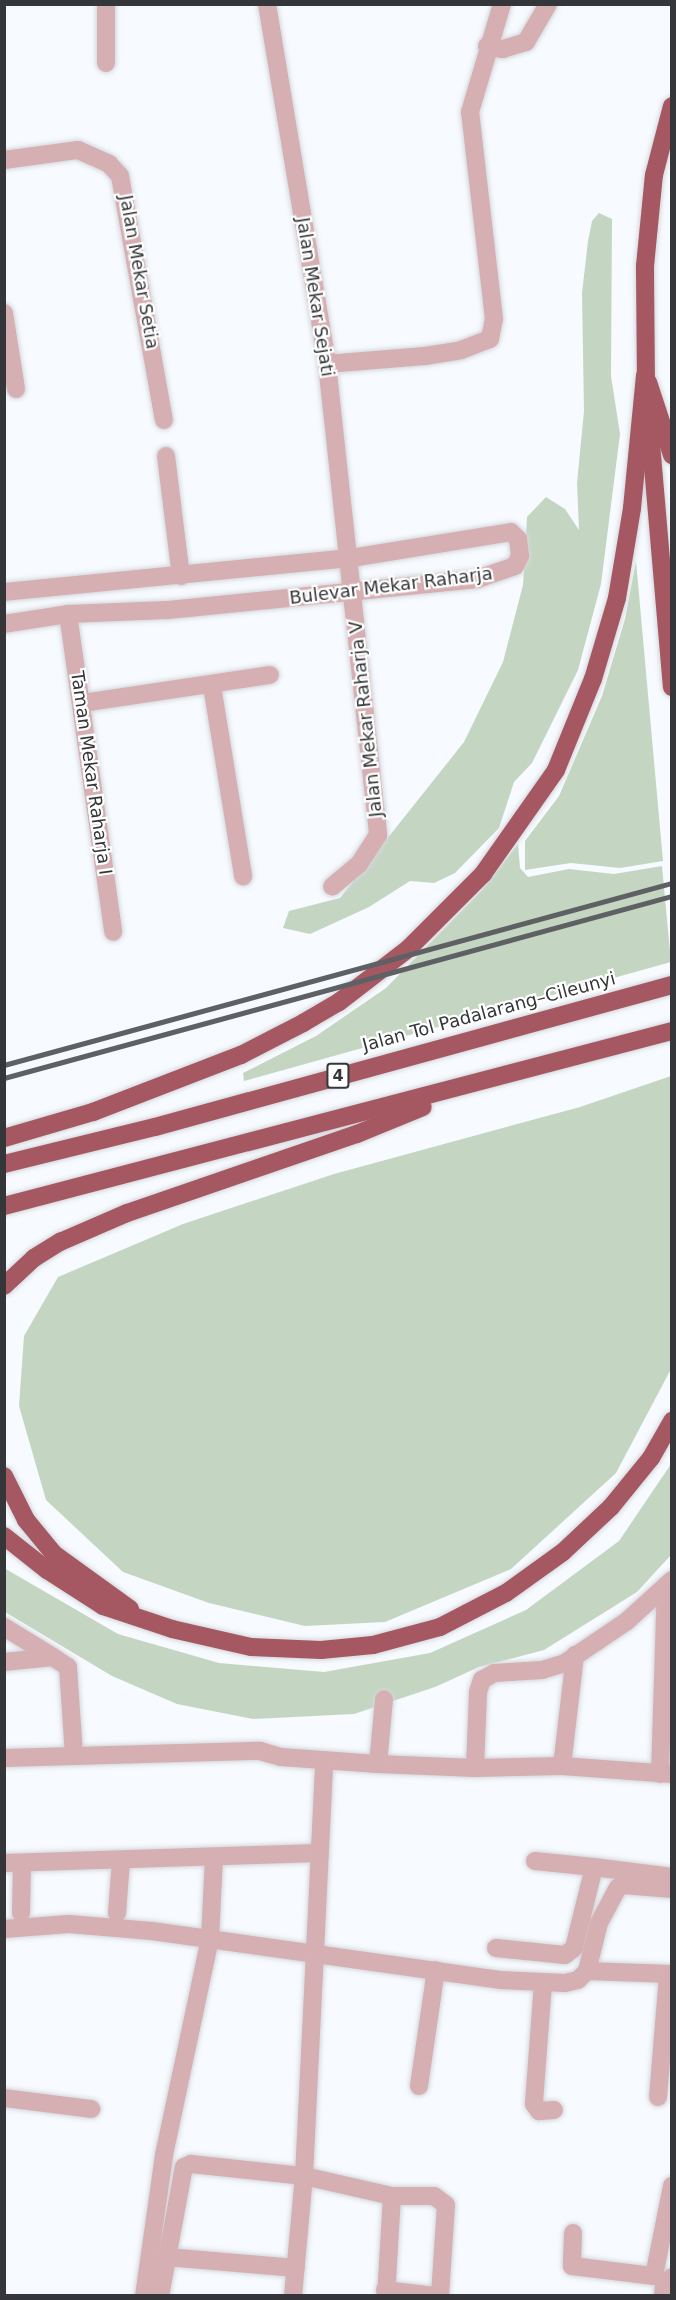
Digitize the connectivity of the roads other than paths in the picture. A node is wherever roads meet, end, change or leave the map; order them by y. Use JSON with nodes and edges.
{"nodes":[{"id":1,"x":106,"y":4,"type":"edge"},
{"id":2,"x":267,"y":4,"type":"edge"},
{"id":3,"x":502,"y":4,"type":"edge"},
{"id":4,"x":548,"y":4,"type":"edge"},
{"id":5,"x":487,"y":46,"type":"junction"},
{"id":6,"x":106,"y":63,"type":"dead end"},
{"id":7,"x":672,"y":106,"type":"edge"},
{"id":8,"x":4,"y":160,"type":"edge"},
{"id":9,"x":4,"y":313,"type":"edge"},
{"id":10,"x":327,"y":364,"type":"junction"},
{"id":11,"x":645,"y":375,"type":"junction"},
{"id":12,"x":16,"y":389,"type":"dead end"},
{"id":13,"x":164,"y":420,"type":"dead end"},
{"id":14,"x":672,"y":455,"type":"edge"},
{"id":15,"x":166,"y":456,"type":"dead end"},
{"id":16,"x":351,"y":558,"type":"junction"},
{"id":17,"x":181,"y":576,"type":"junction"},
{"id":18,"x":4,"y":592,"type":"edge"},
{"id":19,"x":354,"y":597,"type":"junction"},
{"id":20,"x":68,"y":614,"type":"junction"},
{"id":21,"x":4,"y":624,"type":"edge"},
{"id":22,"x":270,"y":675,"type":"dead end"},
{"id":23,"x":212,"y":686,"type":"junction"},
{"id":24,"x":672,"y":687,"type":"edge"},
{"id":25,"x":82,"y":703,"type":"junction"},
{"id":26,"x":243,"y":876,"type":"dead end"},
{"id":27,"x":332,"y":887,"type":"dead end"},
{"id":28,"x":113,"y":932,"type":"dead end"},
{"id":29,"x":672,"y":985,"type":"edge"},
{"id":30,"x":672,"y":1031,"type":"edge"},
{"id":31,"x":489,"y":1080,"type":"junction"},
{"id":32,"x":4,"y":1138,"type":"edge"},
{"id":33,"x":4,"y":1164,"type":"edge"},
{"id":34,"x":4,"y":1206,"type":"edge"},
{"id":35,"x":4,"y":1286,"type":"edge"},
{"id":36,"x":672,"y":1421,"type":"edge"},
{"id":37,"x":4,"y":1476,"type":"edge"},
{"id":38,"x":4,"y":1536,"type":"edge"},
{"id":39,"x":669,"y":1583,"type":"edge"},
{"id":40,"x":147,"y":1621,"type":"junction"},
{"id":41,"x":4,"y":1627,"type":"edge"},
{"id":42,"x":575,"y":1655,"type":"junction"},
{"id":43,"x":53,"y":1657,"type":"junction"},
{"id":44,"x":4,"y":1662,"type":"edge"},
{"id":45,"x":384,"y":1700,"type":"dead end"},
{"id":46,"x":74,"y":1754,"type":"junction"},
{"id":47,"x":4,"y":1758,"type":"edge"},
{"id":48,"x":324,"y":1760,"type":"junction"},
{"id":49,"x":378,"y":1764,"type":"junction"},
{"id":50,"x":562,"y":1766,"type":"junction"},
{"id":51,"x":475,"y":1768,"type":"junction"},
{"id":52,"x":666,"y":1774,"type":"edge"},
{"id":53,"x":319,"y":1853,"type":"junction"},
{"id":54,"x":214,"y":1857,"type":"junction"},
{"id":55,"x":121,"y":1861,"type":"junction"},
{"id":56,"x":535,"y":1861,"type":"dead end"},
{"id":57,"x":13,"y":1863,"type":"edge"},
{"id":58,"x":594,"y":1867,"type":"junction"},
{"id":59,"x":672,"y":1876,"type":"edge"},
{"id":60,"x":672,"y":1889,"type":"edge"},
{"id":61,"x":21,"y":1913,"type":"dead end"},
{"id":62,"x":117,"y":1913,"type":"dead end"},
{"id":63,"x":4,"y":1929,"type":"edge"},
{"id":64,"x":210,"y":1939,"type":"junction"},
{"id":65,"x":496,"y":1948,"type":"dead end"},
{"id":66,"x":312,"y":1951,"type":"junction"},
{"id":67,"x":436,"y":1970,"type":"junction"},
{"id":68,"x":586,"y":1971,"type":"junction"},
{"id":69,"x":670,"y":1975,"type":"edge"},
{"id":70,"x":543,"y":1983,"type":"junction"},
{"id":71,"x":419,"y":2085,"type":"dead end"},
{"id":72,"x":658,"y":2097,"type":"dead end"},
{"id":73,"x":4,"y":2098,"type":"edge"},
{"id":74,"x":91,"y":2109,"type":"dead end"},
{"id":75,"x":554,"y":2110,"type":"dead end"},
{"id":76,"x":304,"y":2176,"type":"junction"},
{"id":77,"x":670,"y":2193,"type":"edge"},
{"id":78,"x":392,"y":2196,"type":"junction"},
{"id":79,"x":573,"y":2234,"type":"dead end"},
{"id":80,"x":167,"y":2257,"type":"junction"},
{"id":81,"x":296,"y":2268,"type":"junction"},
{"id":82,"x":672,"y":2277,"type":"edge"},
{"id":83,"x":385,"y":2293,"type":"edge"},
{"id":84,"x":144,"y":2295,"type":"edge"},
{"id":85,"x":160,"y":2295,"type":"edge"},
{"id":86,"x":293,"y":2295,"type":"edge"},
{"id":87,"x":435,"y":2295,"type":"edge"},
{"id":88,"x":440,"y":2295,"type":"edge"},
{"id":89,"x":663,"y":2295,"type":"edge"}],
"edges":[{"from":1,"to":6,"type":"street"},
{"from":2,"to":10,"type":"street","name":"Jalan Mekar Sejati"},
{"from":3,"to":5,"type":"street"},
{"from":4,"to":5,"type":"street"},
{"from":5,"to":10,"type":"street"},
{"from":7,"to":11,"type":"highway"},
{"from":8,"to":13,"type":"street","name":"Jalan Mekar Setia"},
{"from":9,"to":12,"type":"street"},
{"from":10,"to":16,"type":"street","name":"Jalan Mekar Sejati"},
{"from":11,"to":14,"type":"highway"},
{"from":11,"to":24,"type":"highway"},
{"from":11,"to":32,"type":"highway"},
{"from":15,"to":17,"type":"street"},
{"from":16,"to":17,"type":"street","name":"Bulevar Mekar Raharja"},
{"from":16,"to":19,"type":"street","name":"Jalan Mekar Sejati"},
{"from":16,"to":19,"type":"street","name":"Bulevar Mekar Raharja"},
{"from":17,"to":18,"type":"street","name":"Bulevar Mekar Raharja"},
{"from":19,"to":20,"type":"street","name":"Bulevar Mekar Raharja"},
{"from":19,"to":27,"type":"street","name":"Jalan Mekar Raharja V"},
{"from":20,"to":21,"type":"street","name":"Bulevar Mekar Raharja"},
{"from":20,"to":25,"type":"street","name":"Taman Mekar Raharja I"},
{"from":22,"to":23,"type":"street"},
{"from":23,"to":25,"type":"street"},
{"from":23,"to":26,"type":"street"},
{"from":25,"to":28,"type":"street","name":"Taman Mekar Raharja I"},
{"from":29,"to":33,"type":"highway","name":"Jalan Tol Padalarang–Cileunyi","number":"4"},
{"from":30,"to":31,"type":"highway","number":"4"},
{"from":31,"to":34,"type":"highway","number":"4"},
{"from":31,"to":35,"type":"highway"},
{"from":36,"to":40,"type":"highway"},
{"from":37,"to":40,"type":"highway"},
{"from":38,"to":40,"type":"highway"},
{"from":39,"to":42,"type":"street"},
{"from":39,"to":52,"type":"street"},
{"from":41,"to":43,"type":"street"},
{"from":42,"to":50,"type":"street"},
{"from":42,"to":51,"type":"street"},
{"from":43,"to":44,"type":"street"},
{"from":43,"to":46,"type":"street"},
{"from":45,"to":49,"type":"street"},
{"from":46,"to":47,"type":"street"},
{"from":46,"to":48,"type":"street"},
{"from":48,"to":49,"type":"street"},
{"from":48,"to":53,"type":"street"},
{"from":49,"to":51,"type":"street"},
{"from":50,"to":51,"type":"street"},
{"from":50,"to":52,"type":"street"},
{"from":53,"to":54,"type":"street"},
{"from":53,"to":66,"type":"street"},
{"from":54,"to":55,"type":"street"},
{"from":54,"to":64,"type":"street"},
{"from":55,"to":57,"type":"street"},
{"from":55,"to":62,"type":"street"},
{"from":56,"to":58,"type":"street"},
{"from":57,"to":61,"type":"street"},
{"from":58,"to":59,"type":"street"},
{"from":58,"to":65,"type":"street"},
{"from":60,"to":68,"type":"street"},
{"from":63,"to":64,"type":"street"},
{"from":64,"to":66,"type":"street"},
{"from":64,"to":84,"type":"street"},
{"from":66,"to":67,"type":"street"},
{"from":66,"to":76,"type":"street"},
{"from":67,"to":70,"type":"street"},
{"from":67,"to":71,"type":"street"},
{"from":68,"to":69,"type":"street"},
{"from":68,"to":70,"type":"street"},
{"from":69,"to":72,"type":"street"},
{"from":70,"to":75,"type":"street"},
{"from":73,"to":74,"type":"street"},
{"from":76,"to":78,"type":"street"},
{"from":76,"to":80,"type":"street"},
{"from":76,"to":81,"type":"street"},
{"from":77,"to":79,"type":"street"},
{"from":78,"to":83,"type":"street"},
{"from":78,"to":88,"type":"street"},
{"from":80,"to":81,"type":"street"},
{"from":80,"to":85,"type":"street"},
{"from":81,"to":86,"type":"street"},
{"from":82,"to":89,"type":"street"},
{"from":83,"to":87,"type":"street"}]}
